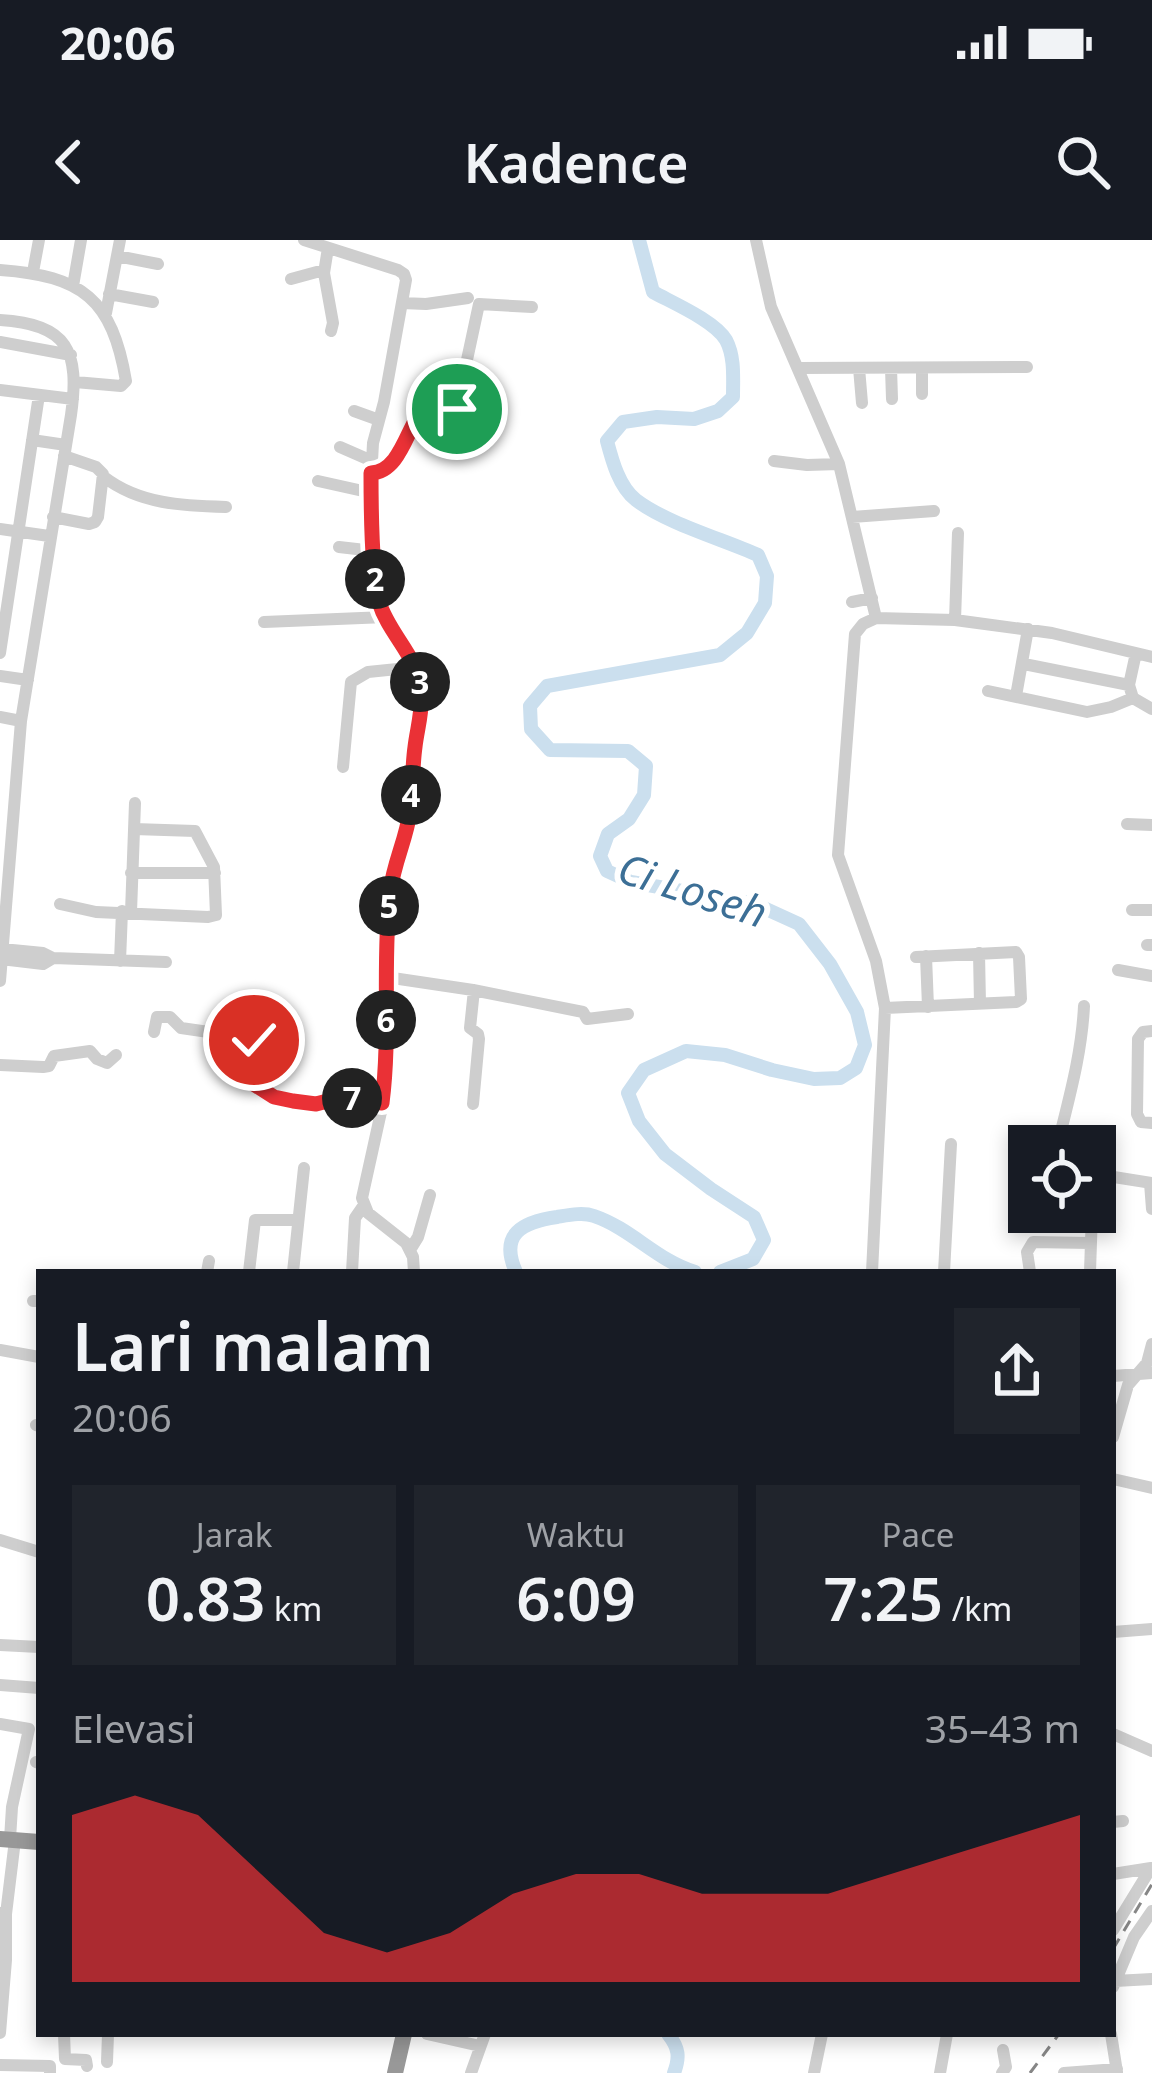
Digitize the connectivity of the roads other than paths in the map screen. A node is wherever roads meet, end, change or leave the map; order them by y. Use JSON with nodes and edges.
{"nodes":[{"id":1,"x":38,"y":240,"type":"edge"},
{"id":2,"x":81,"y":240,"type":"edge"},
{"id":3,"x":120,"y":240,"type":"edge"},
{"id":4,"x":306,"y":240,"type":"edge"},
{"id":5,"x":756,"y":240,"type":"edge"},
{"id":6,"x":328,"y":248,"type":"junction"},
{"id":7,"x":117,"y":256,"type":"junction"},
{"id":8,"x":158,"y":264,"type":"dead end"},
{"id":9,"x":0,"y":270,"type":"edge"},
{"id":10,"x":324,"y":270,"type":"junction"},
{"id":11,"x":33,"y":272,"type":"junction"},
{"id":12,"x":291,"y":279,"type":"dead end"},
{"id":13,"x":73,"y":286,"type":"junction"},
{"id":14,"x":109,"y":294,"type":"junction"},
{"id":15,"x":468,"y":298,"type":"dead end"},
{"id":16,"x":153,"y":302,"type":"dead end"},
{"id":17,"x":402,"y":303,"type":"junction"},
{"id":18,"x":532,"y":307,"type":"dead end"},
{"id":19,"x":106,"y":313,"type":"junction"},
{"id":20,"x":0,"y":320,"type":"edge"},
{"id":21,"x":332,"y":331,"type":"dead end"},
{"id":22,"x":0,"y":342,"type":"edge"},
{"id":23,"x":70,"y":355,"type":"junction"},
{"id":24,"x":1027,"y":367,"type":"dead end"},
{"id":25,"x":799,"y":368,"type":"junction"},
{"id":26,"x":859,"y":368,"type":"junction"},
{"id":27,"x":891,"y":368,"type":"junction"},
{"id":28,"x":922,"y":368,"type":"junction"},
{"id":29,"x":446,"y":380,"type":"dead end"},
{"id":30,"x":74,"y":382,"type":"junction"},
{"id":31,"x":462,"y":384,"type":"junction"},
{"id":32,"x":1,"y":390,"type":"edge"},
{"id":33,"x":922,"y":394,"type":"dead end"},
{"id":34,"x":40,"y":395,"type":"junction"},
{"id":35,"x":892,"y":399,"type":"dead end"},
{"id":36,"x":73,"y":400,"type":"junction"},
{"id":37,"x":862,"y":403,"type":"dead end"},
{"id":38,"x":0,"y":406,"type":"edge"},
{"id":39,"x":354,"y":411,"type":"dead end"},
{"id":40,"x":380,"y":420,"type":"junction"},
{"id":41,"x":32,"y":440,"type":"junction"},
{"id":42,"x":340,"y":447,"type":"dead end"},
{"id":43,"x":65,"y":450,"type":"junction"},
{"id":44,"x":774,"y":461,"type":"dead end"},
{"id":45,"x":838,"y":464,"type":"junction"},
{"id":46,"x":372,"y":467,"type":"junction"},
{"id":47,"x":104,"y":477,"type":"junction"},
{"id":48,"x":318,"y":482,"type":"dead end"},
{"id":49,"x":372,"y":493,"type":"junction"},
{"id":50,"x":226,"y":507,"type":"dead end"},
{"id":51,"x":934,"y":511,"type":"dead end"},
{"id":52,"x":852,"y":517,"type":"junction"},
{"id":53,"x":53,"y":518,"type":"junction"},
{"id":54,"x":0,"y":529,"type":"edge"},
{"id":55,"x":18,"y":532,"type":"junction"},
{"id":56,"x":958,"y":532,"type":"dead end"},
{"id":57,"x":50,"y":536,"type":"junction"},
{"id":58,"x":339,"y":547,"type":"dead end"},
{"id":59,"x":374,"y":551,"type":"junction"},
{"id":60,"x":872,"y":598,"type":"junction"},
{"id":61,"x":852,"y":602,"type":"dead end"},
{"id":62,"x":386,"y":617,"type":"junction"},
{"id":63,"x":876,"y":617,"type":"junction"},
{"id":64,"x":955,"y":620,"type":"junction"},
{"id":65,"x":264,"y":622,"type":"dead end"},
{"id":66,"x":1028,"y":629,"type":"junction"},
{"id":67,"x":0,"y":653,"type":"edge"},
{"id":68,"x":1136,"y":653,"type":"junction"},
{"id":69,"x":1152,"y":657,"type":"edge"},
{"id":70,"x":1024,"y":664,"type":"junction"},
{"id":71,"x":417,"y":667,"type":"junction"},
{"id":72,"x":0,"y":676,"type":"edge"},
{"id":73,"x":28,"y":680,"type":"junction"},
{"id":74,"x":988,"y":691,"type":"dead end"},
{"id":75,"x":1131,"y":691,"type":"junction"},
{"id":76,"x":1016,"y":696,"type":"junction"},
{"id":77,"x":1152,"y":709,"type":"edge"},
{"id":78,"x":0,"y":717,"type":"edge"},
{"id":79,"x":21,"y":721,"type":"junction"},
{"id":80,"x":343,"y":767,"type":"dead end"},
{"id":81,"x":135,"y":803,"type":"dead end"},
{"id":82,"x":1127,"y":824,"type":"dead end"},
{"id":83,"x":1152,"y":825,"type":"edge"},
{"id":84,"x":134,"y":829,"type":"junction"},
{"id":85,"x":131,"y":873,"type":"junction"},
{"id":86,"x":215,"y":873,"type":"junction"},
{"id":87,"x":60,"y":904,"type":"dead end"},
{"id":88,"x":1132,"y":910,"type":"dead end"},
{"id":89,"x":1152,"y":910,"type":"edge"},
{"id":90,"x":126,"y":911,"type":"junction"},
{"id":91,"x":979,"y":953,"type":"junction"},
{"id":92,"x":2,"y":954,"type":"edge"},
{"id":93,"x":120,"y":961,"type":"junction"},
{"id":94,"x":166,"y":962,"type":"dead end"},
{"id":95,"x":1118,"y":970,"type":"dead end"},
{"id":96,"x":1152,"y":976,"type":"edge"},
{"id":97,"x":386,"y":977,"type":"junction"},
{"id":98,"x":0,"y":981,"type":"edge"},
{"id":99,"x":474,"y":990,"type":"junction"},
{"id":100,"x":980,"y":1004,"type":"junction"},
{"id":101,"x":1084,"y":1006,"type":"dead end"},
{"id":102,"x":928,"y":1007,"type":"junction"},
{"id":103,"x":885,"y":1008,"type":"junction"},
{"id":104,"x":628,"y":1014,"type":"dead end"},
{"id":105,"x":1152,"y":1031,"type":"edge"},
{"id":106,"x":154,"y":1032,"type":"dead end"},
{"id":107,"x":116,"y":1055,"type":"dead end"},
{"id":108,"x":0,"y":1065,"type":"edge"},
{"id":109,"x":382,"y":1103,"type":"junction"},
{"id":110,"x":472,"y":1104,"type":"dead end"},
{"id":111,"x":1152,"y":1123,"type":"edge"},
{"id":112,"x":1062,"y":1125,"type":"edge"},
{"id":113,"x":951,"y":1144,"type":"dead end"},
{"id":114,"x":304,"y":1168,"type":"dead end"},
{"id":115,"x":1116,"y":1177,"type":"edge"},
{"id":116,"x":1151,"y":1183,"type":"edge"},
{"id":117,"x":430,"y":1196,"type":"dead end"},
{"id":118,"x":364,"y":1205,"type":"junction"},
{"id":119,"x":1152,"y":1209,"type":"edge"},
{"id":120,"x":297,"y":1220,"type":"junction"},
{"id":121,"x":1091,"y":1233,"type":"edge"},
{"id":122,"x":1090,"y":1243,"type":"junction"},
{"id":123,"x":410,"y":1250,"type":"junction"},
{"id":124,"x":248,"y":1269,"type":"edge"},
{"id":125,"x":293,"y":1269,"type":"edge"},
{"id":126,"x":352,"y":1269,"type":"edge"},
{"id":127,"x":413,"y":1269,"type":"edge"},
{"id":128,"x":872,"y":1269,"type":"edge"},
{"id":129,"x":944,"y":1269,"type":"edge"},
{"id":130,"x":1030,"y":1269,"type":"edge"},
{"id":131,"x":1090,"y":1269,"type":"edge"},
{"id":132,"x":1152,"y":1343,"type":"edge"},
{"id":133,"x":0,"y":1350,"type":"edge"},
{"id":134,"x":36,"y":1356,"type":"edge"},
{"id":135,"x":1152,"y":1373,"type":"edge"},
{"id":136,"x":1116,"y":1376,"type":"edge"},
{"id":137,"x":1134,"y":1376,"type":"junction"},
{"id":138,"x":1116,"y":1426,"type":"edge"},
{"id":139,"x":1116,"y":1480,"type":"edge"},
{"id":140,"x":1152,"y":1487,"type":"edge"},
{"id":141,"x":0,"y":1540,"type":"edge"},
{"id":142,"x":36,"y":1551,"type":"edge"},
{"id":143,"x":1152,"y":1629,"type":"edge"},
{"id":144,"x":1116,"y":1632,"type":"edge"},
{"id":145,"x":0,"y":1645,"type":"edge"},
{"id":146,"x":36,"y":1647,"type":"edge"},
{"id":147,"x":0,"y":1685,"type":"edge"},
{"id":148,"x":36,"y":1688,"type":"edge"},
{"id":149,"x":0,"y":1724,"type":"edge"},
{"id":150,"x":1116,"y":1735,"type":"edge"},
{"id":151,"x":1152,"y":1750,"type":"edge"},
{"id":152,"x":8,"y":1839,"type":"edge"},
{"id":153,"x":1151,"y":1868,"type":"edge"},
{"id":154,"x":1116,"y":1874,"type":"edge"},
{"id":155,"x":1119,"y":1910,"type":"edge"},
{"id":156,"x":1152,"y":1911,"type":"edge"},
{"id":157,"x":3,"y":1913,"type":"edge"},
{"id":158,"x":1152,"y":1978,"type":"edge"},
{"id":159,"x":1116,"y":1979,"type":"edge"},
{"id":160,"x":1116,"y":1984,"type":"edge"},
{"id":161,"x":0,"y":2033,"type":"edge"},
{"id":162,"x":64,"y":2037,"type":"edge"},
{"id":163,"x":108,"y":2037,"type":"edge"},
{"id":164,"x":403,"y":2037,"type":"edge"},
{"id":165,"x":821,"y":2037,"type":"edge"},
{"id":166,"x":946,"y":2037,"type":"edge"},
{"id":167,"x":1111,"y":2037,"type":"edge"},
{"id":168,"x":482,"y":2040,"type":"edge"},
{"id":169,"x":1003,"y":2050,"type":"dead end"},
{"id":170,"x":107,"y":2062,"type":"dead end"},
{"id":171,"x":0,"y":2065,"type":"edge"},
{"id":172,"x":87,"y":2066,"type":"dead end"},
{"id":173,"x":1117,"y":2071,"type":"edge"},
{"id":174,"x":50,"y":2073,"type":"edge"},
{"id":175,"x":395,"y":2073,"type":"edge"},
{"id":176,"x":471,"y":2073,"type":"edge"},
{"id":177,"x":814,"y":2073,"type":"edge"},
{"id":178,"x":940,"y":2073,"type":"edge"},
{"id":179,"x":1002,"y":2073,"type":"edge"},
{"id":180,"x":1064,"y":2073,"type":"edge"}],
"edges":[{"from":1,"to":11,"type":"street"},
{"from":2,"to":13,"type":"street"},
{"from":3,"to":7,"type":"street"},
{"from":4,"to":6,"type":"street"},
{"from":5,"to":25,"type":"street"},
{"from":6,"to":10,"type":"street"},
{"from":6,"to":17,"type":"street"},
{"from":7,"to":8,"type":"street"},
{"from":7,"to":14,"type":"street"},
{"from":9,"to":11,"type":"street"},
{"from":10,"to":12,"type":"street"},
{"from":10,"to":21,"type":"street"},
{"from":11,"to":13,"type":"street"},
{"from":13,"to":19,"type":"street"},
{"from":14,"to":16,"type":"street"},
{"from":14,"to":19,"type":"street"},
{"from":15,"to":17,"type":"street"},
{"from":17,"to":40,"type":"street"},
{"from":18,"to":31,"type":"street"},
{"from":19,"to":30,"type":"street"},
{"from":20,"to":23,"type":"street"},
{"from":22,"to":23,"type":"street"},
{"from":23,"to":30,"type":"street"},
{"from":24,"to":28,"type":"street"},
{"from":25,"to":26,"type":"street"},
{"from":25,"to":45,"type":"street"},
{"from":26,"to":27,"type":"street"},
{"from":26,"to":37,"type":"street"},
{"from":27,"to":28,"type":"street"},
{"from":27,"to":35,"type":"street"},
{"from":28,"to":33,"type":"street"},
{"from":29,"to":31,"type":"street"},
{"from":30,"to":36,"type":"street"},
{"from":31,"to":46,"type":"street"},
{"from":32,"to":34,"type":"street"},
{"from":32,"to":38,"type":"street"},
{"from":34,"to":36,"type":"street"},
{"from":34,"to":41,"type":"street"},
{"from":36,"to":43,"type":"street"},
{"from":39,"to":40,"type":"street"},
{"from":40,"to":46,"type":"street"},
{"from":41,"to":43,"type":"street"},
{"from":41,"to":55,"type":"street"},
{"from":42,"to":46,"type":"street"},
{"from":43,"to":47,"type":"street"},
{"from":43,"to":53,"type":"street"},
{"from":44,"to":45,"type":"street"},
{"from":45,"to":52,"type":"street"},
{"from":46,"to":49,"type":"street"},
{"from":47,"to":50,"type":"street"},
{"from":47,"to":53,"type":"street"},
{"from":48,"to":49,"type":"street"},
{"from":49,"to":59,"type":"street"},
{"from":51,"to":52,"type":"street"},
{"from":52,"to":60,"type":"street"},
{"from":53,"to":57,"type":"street"},
{"from":54,"to":55,"type":"street"},
{"from":55,"to":57,"type":"street"},
{"from":55,"to":67,"type":"street"},
{"from":56,"to":64,"type":"street"},
{"from":57,"to":73,"type":"street"},
{"from":58,"to":59,"type":"street"},
{"from":59,"to":62,"type":"street"},
{"from":60,"to":61,"type":"street"},
{"from":60,"to":63,"type":"street"},
{"from":62,"to":65,"type":"street"},
{"from":62,"to":71,"type":"street"},
{"from":63,"to":64,"type":"street"},
{"from":63,"to":103,"type":"street"},
{"from":64,"to":66,"type":"street"},
{"from":66,"to":68,"type":"street"},
{"from":66,"to":70,"type":"street"},
{"from":68,"to":69,"type":"street"},
{"from":68,"to":75,"type":"street"},
{"from":70,"to":75,"type":"street"},
{"from":70,"to":76,"type":"street"},
{"from":71,"to":80,"type":"street"},
{"from":71,"to":97,"type":"street"},
{"from":72,"to":73,"type":"street"},
{"from":73,"to":79,"type":"street"},
{"from":74,"to":76,"type":"street"},
{"from":75,"to":76,"type":"street"},
{"from":75,"to":77,"type":"street"},
{"from":78,"to":79,"type":"street"},
{"from":79,"to":92,"type":"street"},
{"from":81,"to":84,"type":"street"},
{"from":82,"to":83,"type":"street"},
{"from":84,"to":85,"type":"street"},
{"from":84,"to":86,"type":"street"},
{"from":85,"to":86,"type":"street"},
{"from":85,"to":90,"type":"street"},
{"from":86,"to":90,"type":"street"},
{"from":87,"to":90,"type":"street"},
{"from":88,"to":89,"type":"street"},
{"from":90,"to":93,"type":"street"},
{"from":91,"to":100,"type":"street"},
{"from":91,"to":100,"type":"street"},
{"from":91,"to":102,"type":"street"},
{"from":92,"to":93,"type":"street"},
{"from":92,"to":98,"type":"street"},
{"from":93,"to":94,"type":"street"},
{"from":95,"to":96,"type":"street"},
{"from":97,"to":99,"type":"street"},
{"from":97,"to":109,"type":"street"},
{"from":99,"to":104,"type":"street"},
{"from":99,"to":110,"type":"street"},
{"from":100,"to":102,"type":"street"},
{"from":101,"to":112,"type":"street"},
{"from":102,"to":103,"type":"street"},
{"from":103,"to":128,"type":"street"},
{"from":105,"to":111,"type":"street"},
{"from":106,"to":109,"type":"street"},
{"from":107,"to":108,"type":"street"},
{"from":109,"to":118,"type":"street"},
{"from":113,"to":129,"type":"street"},
{"from":114,"to":120,"type":"street"},
{"from":115,"to":116,"type":"street"},
{"from":116,"to":119,"type":"street"},
{"from":117,"to":123,"type":"street"},
{"from":118,"to":123,"type":"street"},
{"from":118,"to":126,"type":"street"},
{"from":120,"to":124,"type":"street"},
{"from":120,"to":125,"type":"street"},
{"from":121,"to":122,"type":"street"},
{"from":122,"to":130,"type":"street"},
{"from":122,"to":131,"type":"street"},
{"from":123,"to":127,"type":"street"},
{"from":132,"to":137,"type":"street"},
{"from":133,"to":134,"type":"street"},
{"from":135,"to":137,"type":"street"},
{"from":136,"to":137,"type":"street"},
{"from":137,"to":138,"type":"street"},
{"from":139,"to":140,"type":"street"},
{"from":141,"to":142,"type":"street"},
{"from":143,"to":144,"type":"street"},
{"from":145,"to":146,"type":"street"},
{"from":147,"to":148,"type":"street"},
{"from":149,"to":152,"type":"street"},
{"from":150,"to":151,"type":"street"},
{"from":152,"to":157,"type":"street"},
{"from":153,"to":154,"type":"street"},
{"from":153,"to":155,"type":"street"},
{"from":156,"to":159,"type":"street"},
{"from":157,"to":161,"type":"street"},
{"from":158,"to":160,"type":"street"},
{"from":162,"to":172,"type":"street"},
{"from":163,"to":170,"type":"street"},
{"from":164,"to":175,"type":"highway"},
{"from":165,"to":177,"type":"street"},
{"from":166,"to":178,"type":"street"},
{"from":167,"to":173,"type":"street"},
{"from":168,"to":176,"type":"street"},
{"from":169,"to":179,"type":"street"},
{"from":171,"to":174,"type":"street"},
{"from":173,"to":180,"type":"street"}]}
